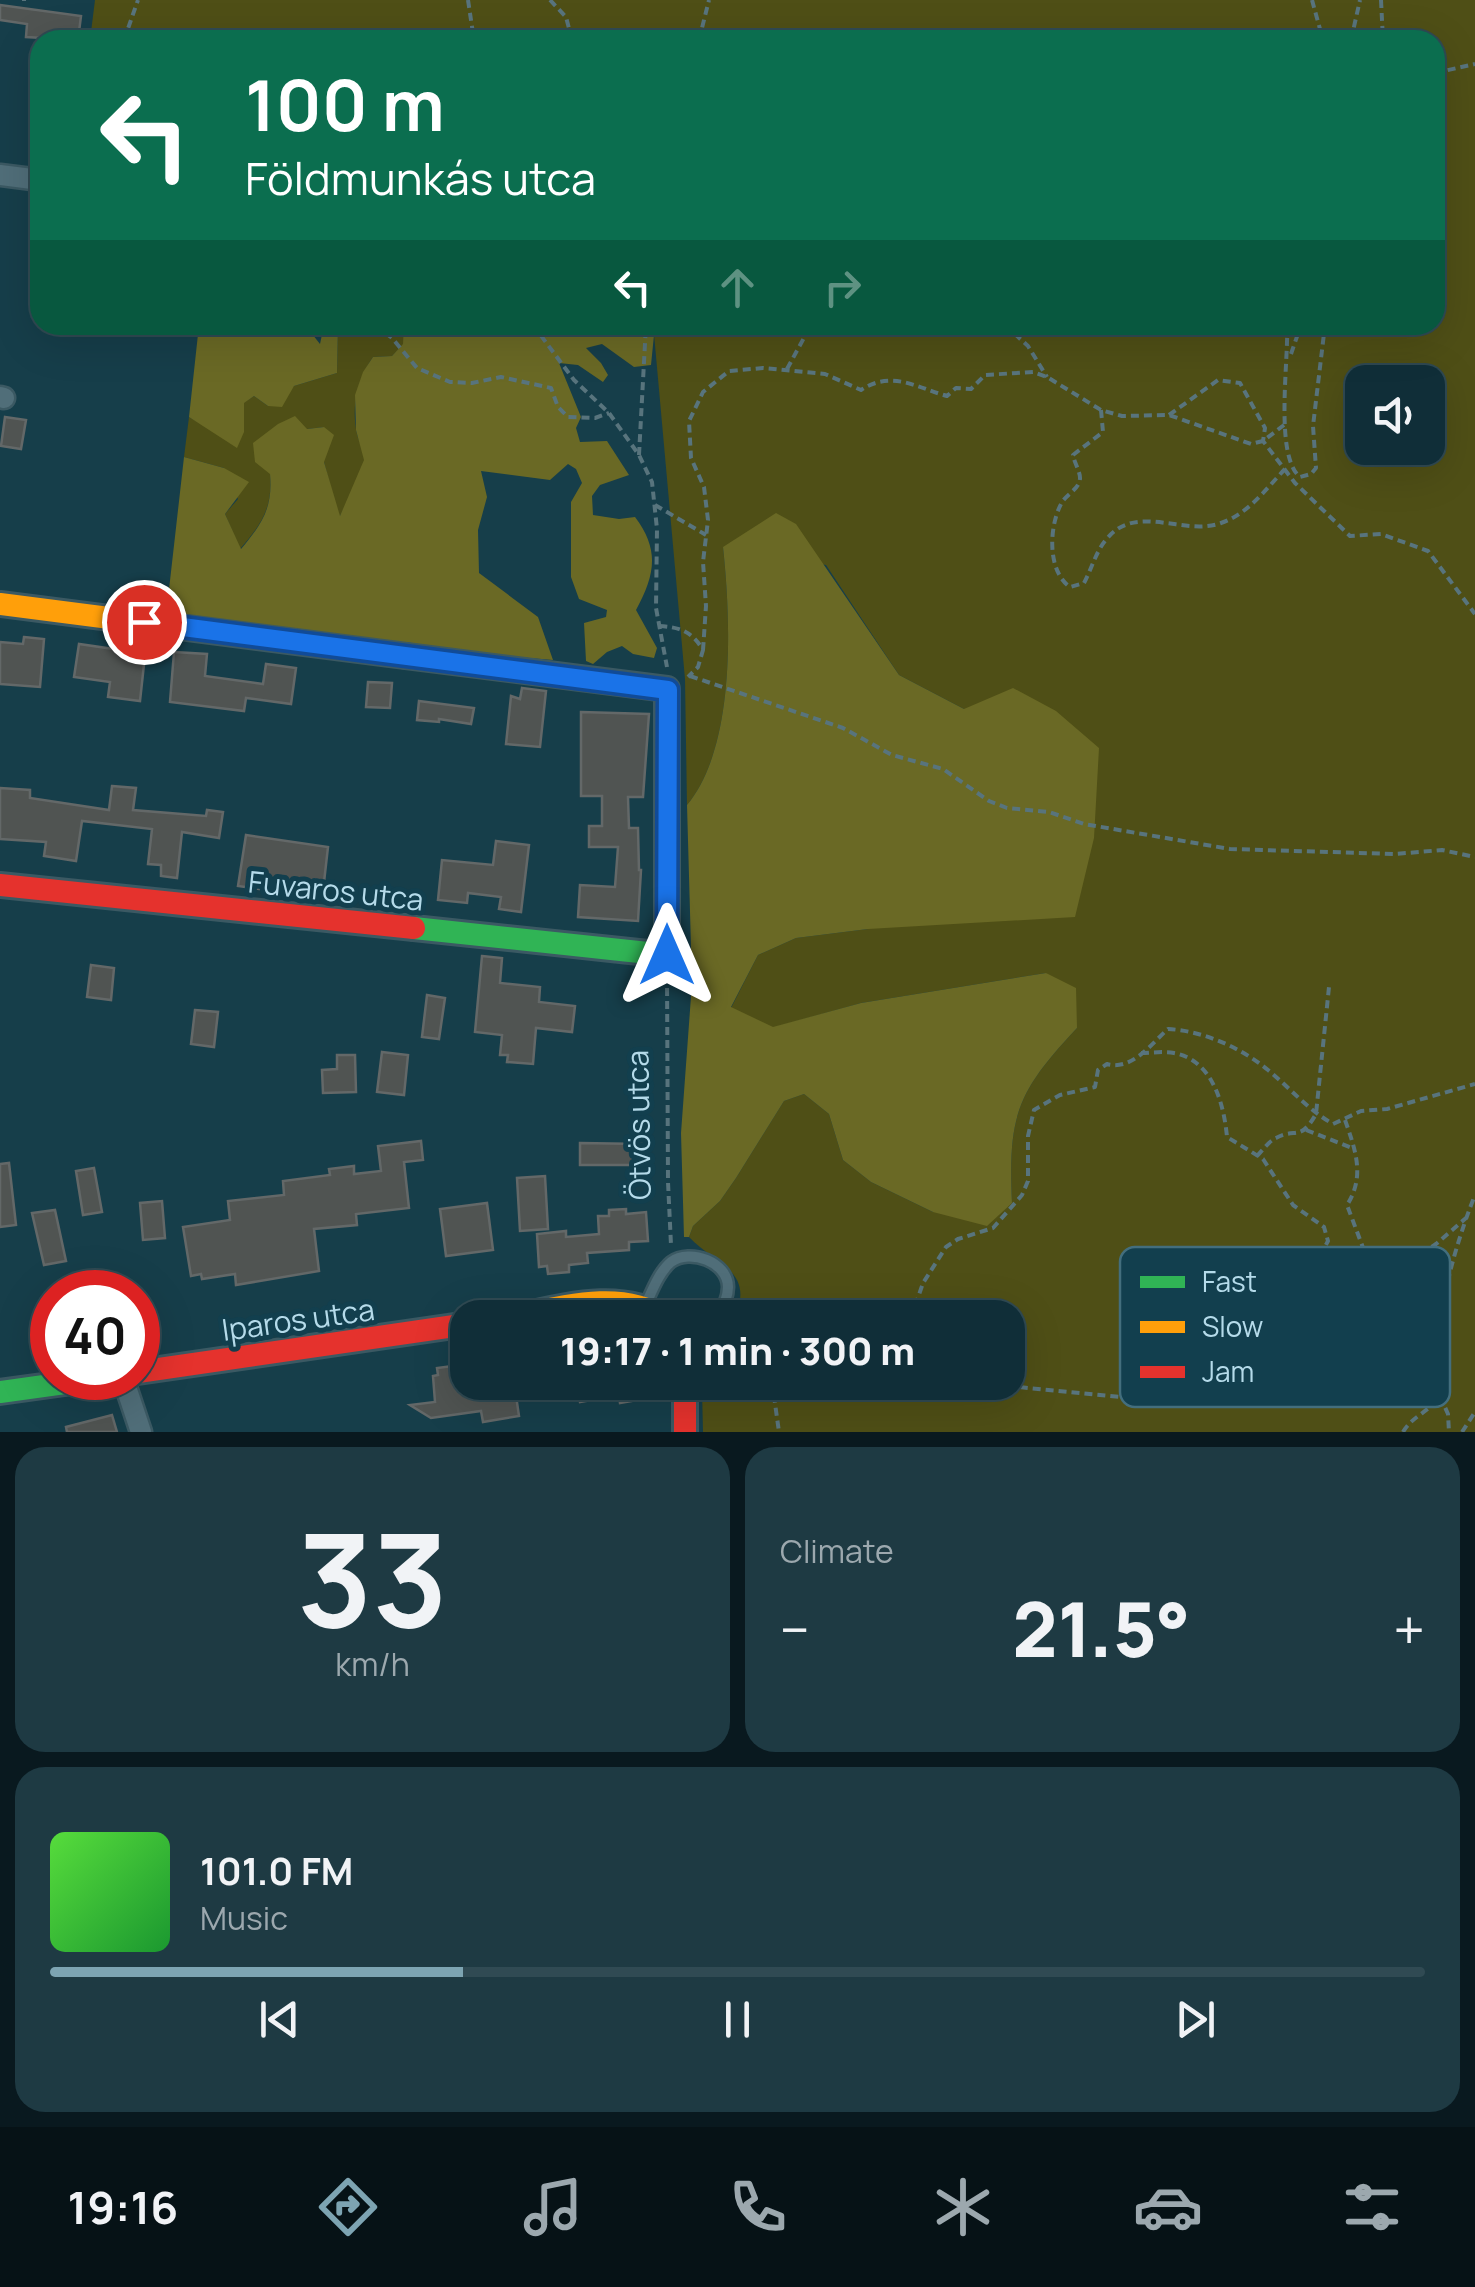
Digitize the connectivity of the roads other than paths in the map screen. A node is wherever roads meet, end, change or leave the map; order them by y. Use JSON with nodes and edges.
{"nodes":[{"id":1,"x":0,"y":176,"type":"edge"},
{"id":2,"x":30,"y":179,"type":"edge"},
{"id":3,"x":0,"y":604,"type":"edge"},
{"id":4,"x":0,"y":884,"type":"edge"},
{"id":5,"x":655,"y":1300,"type":"edge"},
{"id":6,"x":726,"y":1300,"type":"edge"},
{"id":7,"x":450,"y":1327,"type":"edge"},
{"id":8,"x":160,"y":1369,"type":"edge"},
{"id":9,"x":30,"y":1388,"type":"edge"},
{"id":10,"x":0,"y":1392,"type":"edge"},
{"id":11,"x":131,"y":1400,"type":"edge"},
{"id":12,"x":685,"y":1400,"type":"edge"},
{"id":13,"x":142,"y":1432,"type":"edge"},
{"id":14,"x":685,"y":1432,"type":"edge"}],
"edges":[{"from":1,"to":2,"type":"street"},
{"from":3,"to":4,"type":"street","name":"Fuvaros utca"},
{"from":5,"to":6,"type":"lane"},
{"from":7,"to":8,"type":"street","name":"Iparos utca"},
{"from":9,"to":10,"type":"street"},
{"from":11,"to":13,"type":"street"},
{"from":12,"to":14,"type":"street"}]}
